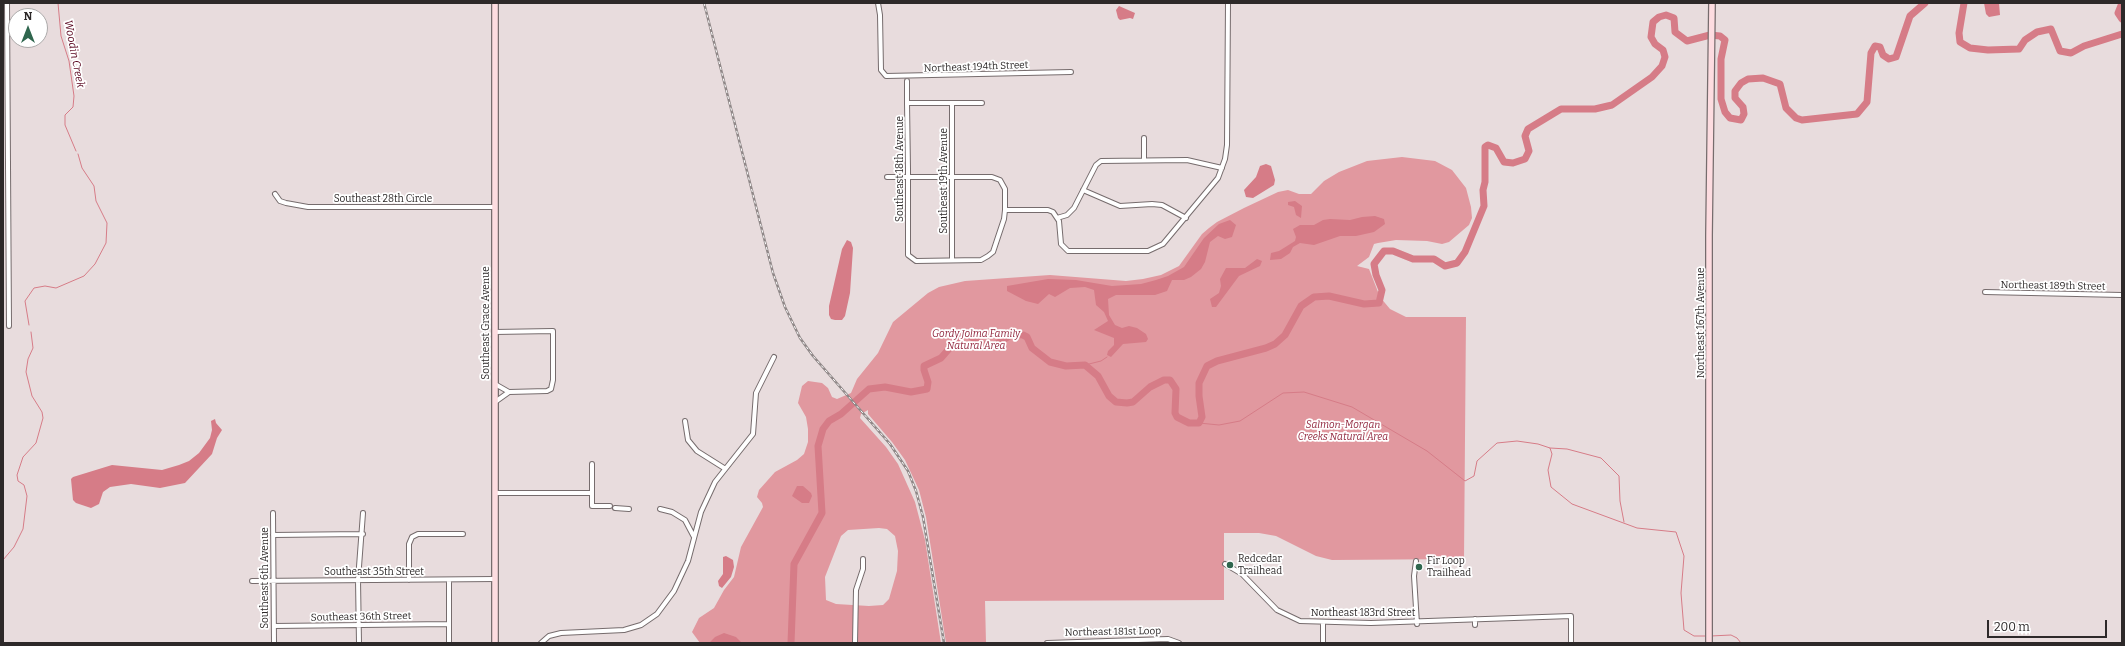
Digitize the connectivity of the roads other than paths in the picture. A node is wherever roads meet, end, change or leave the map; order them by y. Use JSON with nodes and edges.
{"nodes":[{"id":1,"x":7,"y":3,"type":"edge"},
{"id":2,"x":495,"y":3,"type":"edge"},
{"id":3,"x":878,"y":3,"type":"edge"},
{"id":4,"x":1228,"y":3,"type":"edge"},
{"id":5,"x":1712,"y":3,"type":"edge"},
{"id":6,"x":1071,"y":72,"type":"dead end"},
{"id":7,"x":907,"y":81,"type":"dead end"},
{"id":8,"x":952,"y":102,"type":"junction"},
{"id":9,"x":982,"y":102,"type":"dead end"},
{"id":10,"x":907,"y":103,"type":"junction"},
{"id":11,"x":1144,"y":138,"type":"dead end"},
{"id":12,"x":1144,"y":160,"type":"junction"},
{"id":13,"x":1222,"y":168,"type":"junction"},
{"id":14,"x":887,"y":177,"type":"dead end"},
{"id":15,"x":908,"y":177,"type":"junction"},
{"id":16,"x":952,"y":177,"type":"junction"},
{"id":17,"x":1084,"y":190,"type":"junction"},
{"id":18,"x":275,"y":194,"type":"dead end"},
{"id":19,"x":495,"y":207,"type":"junction"},
{"id":20,"x":1005,"y":210,"type":"junction"},
{"id":21,"x":1057,"y":218,"type":"junction"},
{"id":22,"x":1186,"y":218,"type":"junction"},
{"id":23,"x":952,"y":260,"type":"junction"},
{"id":24,"x":1985,"y":292,"type":"dead end"},
{"id":25,"x":2122,"y":295,"type":"edge"},
{"id":26,"x":9,"y":326,"type":"dead end"},
{"id":27,"x":496,"y":332,"type":"junction"},
{"id":28,"x":774,"y":357,"type":"dead end"},
{"id":29,"x":495,"y":384,"type":"junction"},
{"id":30,"x":510,"y":392,"type":"junction"},
{"id":31,"x":495,"y":402,"type":"junction"},
{"id":32,"x":685,"y":421,"type":"dead end"},
{"id":33,"x":592,"y":464,"type":"dead end"},
{"id":34,"x":724,"y":468,"type":"junction"},
{"id":35,"x":495,"y":493,"type":"junction"},
{"id":36,"x":592,"y":493,"type":"junction"},
{"id":37,"x":629,"y":509,"type":"dead end"},
{"id":38,"x":660,"y":509,"type":"dead end"},
{"id":39,"x":363,"y":513,"type":"dead end"},
{"id":40,"x":273,"y":514,"type":"dead end"},
{"id":41,"x":363,"y":534,"type":"junction"},
{"id":42,"x":463,"y":534,"type":"dead end"},
{"id":43,"x":273,"y":535,"type":"junction"},
{"id":44,"x":694,"y":538,"type":"junction"},
{"id":45,"x":863,"y":559,"type":"dead end"},
{"id":46,"x":1416,"y":561,"type":"dead end"},
{"id":47,"x":1225,"y":564,"type":"dead end"},
{"id":48,"x":495,"y":579,"type":"junction"},
{"id":49,"x":358,"y":580,"type":"junction"},
{"id":50,"x":409,"y":580,"type":"junction"},
{"id":51,"x":449,"y":580,"type":"junction"},
{"id":52,"x":252,"y":581,"type":"dead end"},
{"id":53,"x":274,"y":581,"type":"junction"},
{"id":54,"x":1475,"y":619,"type":"junction"},
{"id":55,"x":1323,"y":623,"type":"junction"},
{"id":56,"x":1417,"y":623,"type":"junction"},
{"id":57,"x":449,"y":624,"type":"junction"},
{"id":58,"x":358,"y":625,"type":"junction"},
{"id":59,"x":1475,"y":625,"type":"dead end"},
{"id":60,"x":274,"y":626,"type":"junction"},
{"id":61,"x":1709,"y":639,"type":"edge"},
{"id":62,"x":274,"y":643,"type":"edge"},
{"id":63,"x":359,"y":643,"type":"edge"},
{"id":64,"x":450,"y":643,"type":"edge"},
{"id":65,"x":495,"y":643,"type":"edge"},
{"id":66,"x":541,"y":643,"type":"edge"},
{"id":67,"x":855,"y":643,"type":"edge"},
{"id":68,"x":1047,"y":643,"type":"edge"},
{"id":69,"x":1178,"y":643,"type":"edge"},
{"id":70,"x":1323,"y":643,"type":"edge"},
{"id":71,"x":1571,"y":643,"type":"edge"}],
"edges":[{"from":1,"to":26,"type":"street"},
{"from":2,"to":19,"type":"street","name":"Southeast Grace Avenue"},
{"from":3,"to":6,"type":"street","name":"Northeast 194th Street"},
{"from":4,"to":13,"type":"street"},
{"from":5,"to":61,"type":"street","name":"Northeast 167th Avenue"},
{"from":7,"to":10,"type":"street","name":"Southeast 18th Avenue"},
{"from":8,"to":9,"type":"street"},
{"from":8,"to":10,"type":"street"},
{"from":8,"to":16,"type":"street","name":"Southeast 19th Avenue"},
{"from":10,"to":15,"type":"street","name":"Southeast 18th Avenue"},
{"from":11,"to":12,"type":"street"},
{"from":12,"to":13,"type":"street"},
{"from":12,"to":17,"type":"street"},
{"from":13,"to":22,"type":"street"},
{"from":14,"to":15,"type":"street"},
{"from":15,"to":16,"type":"street"},
{"from":15,"to":23,"type":"street","name":"Southeast 18th Avenue"},
{"from":16,"to":20,"type":"street"},
{"from":16,"to":23,"type":"street","name":"Southeast 19th Avenue"},
{"from":17,"to":21,"type":"street"},
{"from":17,"to":22,"type":"street"},
{"from":18,"to":19,"type":"street","name":"Southeast 28th Circle"},
{"from":19,"to":27,"type":"street","name":"Southeast Grace Avenue"},
{"from":20,"to":21,"type":"street"},
{"from":20,"to":23,"type":"street"},
{"from":21,"to":22,"type":"street"},
{"from":24,"to":25,"type":"street","name":"Northeast 189th Street"},
{"from":27,"to":29,"type":"street","name":"Southeast Grace Avenue"},
{"from":27,"to":30,"type":"street"},
{"from":28,"to":34,"type":"street"},
{"from":29,"to":30,"type":"street"},
{"from":29,"to":31,"type":"street","name":"Southeast Grace Avenue"},
{"from":30,"to":31,"type":"street"},
{"from":31,"to":35,"type":"street","name":"Southeast Grace Avenue"},
{"from":32,"to":34,"type":"street"},
{"from":33,"to":36,"type":"street"},
{"from":34,"to":44,"type":"street"},
{"from":35,"to":36,"type":"street"},
{"from":35,"to":48,"type":"street","name":"Southeast Grace Avenue"},
{"from":36,"to":37,"type":"street"},
{"from":38,"to":44,"type":"street"},
{"from":39,"to":41,"type":"street"},
{"from":40,"to":43,"type":"street","name":"Southeast 6th Avenue"},
{"from":41,"to":43,"type":"street"},
{"from":41,"to":49,"type":"street"},
{"from":42,"to":50,"type":"street"},
{"from":43,"to":53,"type":"street","name":"Southeast 6th Avenue"},
{"from":44,"to":66,"type":"street"},
{"from":45,"to":67,"type":"street"},
{"from":46,"to":56,"type":"street"},
{"from":47,"to":55,"type":"street","name":"Northeast 183rd Street"},
{"from":48,"to":51,"type":"street","name":"Southeast 35th Street"},
{"from":48,"to":65,"type":"street","name":"Southeast Grace Avenue"},
{"from":49,"to":50,"type":"street","name":"Southeast 35th Street"},
{"from":49,"to":53,"type":"street","name":"Southeast 35th Street"},
{"from":49,"to":58,"type":"street"},
{"from":50,"to":51,"type":"street","name":"Southeast 35th Street"},
{"from":51,"to":57,"type":"street"},
{"from":52,"to":53,"type":"street","name":"Southeast 35th Street"},
{"from":53,"to":60,"type":"street","name":"Southeast 6th Avenue"},
{"from":54,"to":56,"type":"street","name":"Northeast 183rd Street"},
{"from":54,"to":59,"type":"street"},
{"from":54,"to":71,"type":"street","name":"Northeast 183rd Street"},
{"from":55,"to":56,"type":"street","name":"Northeast 183rd Street"},
{"from":55,"to":70,"type":"street"},
{"from":57,"to":58,"type":"street","name":"Southeast 36th Street"},
{"from":57,"to":64,"type":"street"},
{"from":58,"to":60,"type":"street","name":"Southeast 36th Street"},
{"from":58,"to":63,"type":"street"},
{"from":60,"to":62,"type":"street","name":"Southeast 6th Avenue"},
{"from":68,"to":69,"type":"street","name":"Northeast 181st Loop"}]}
